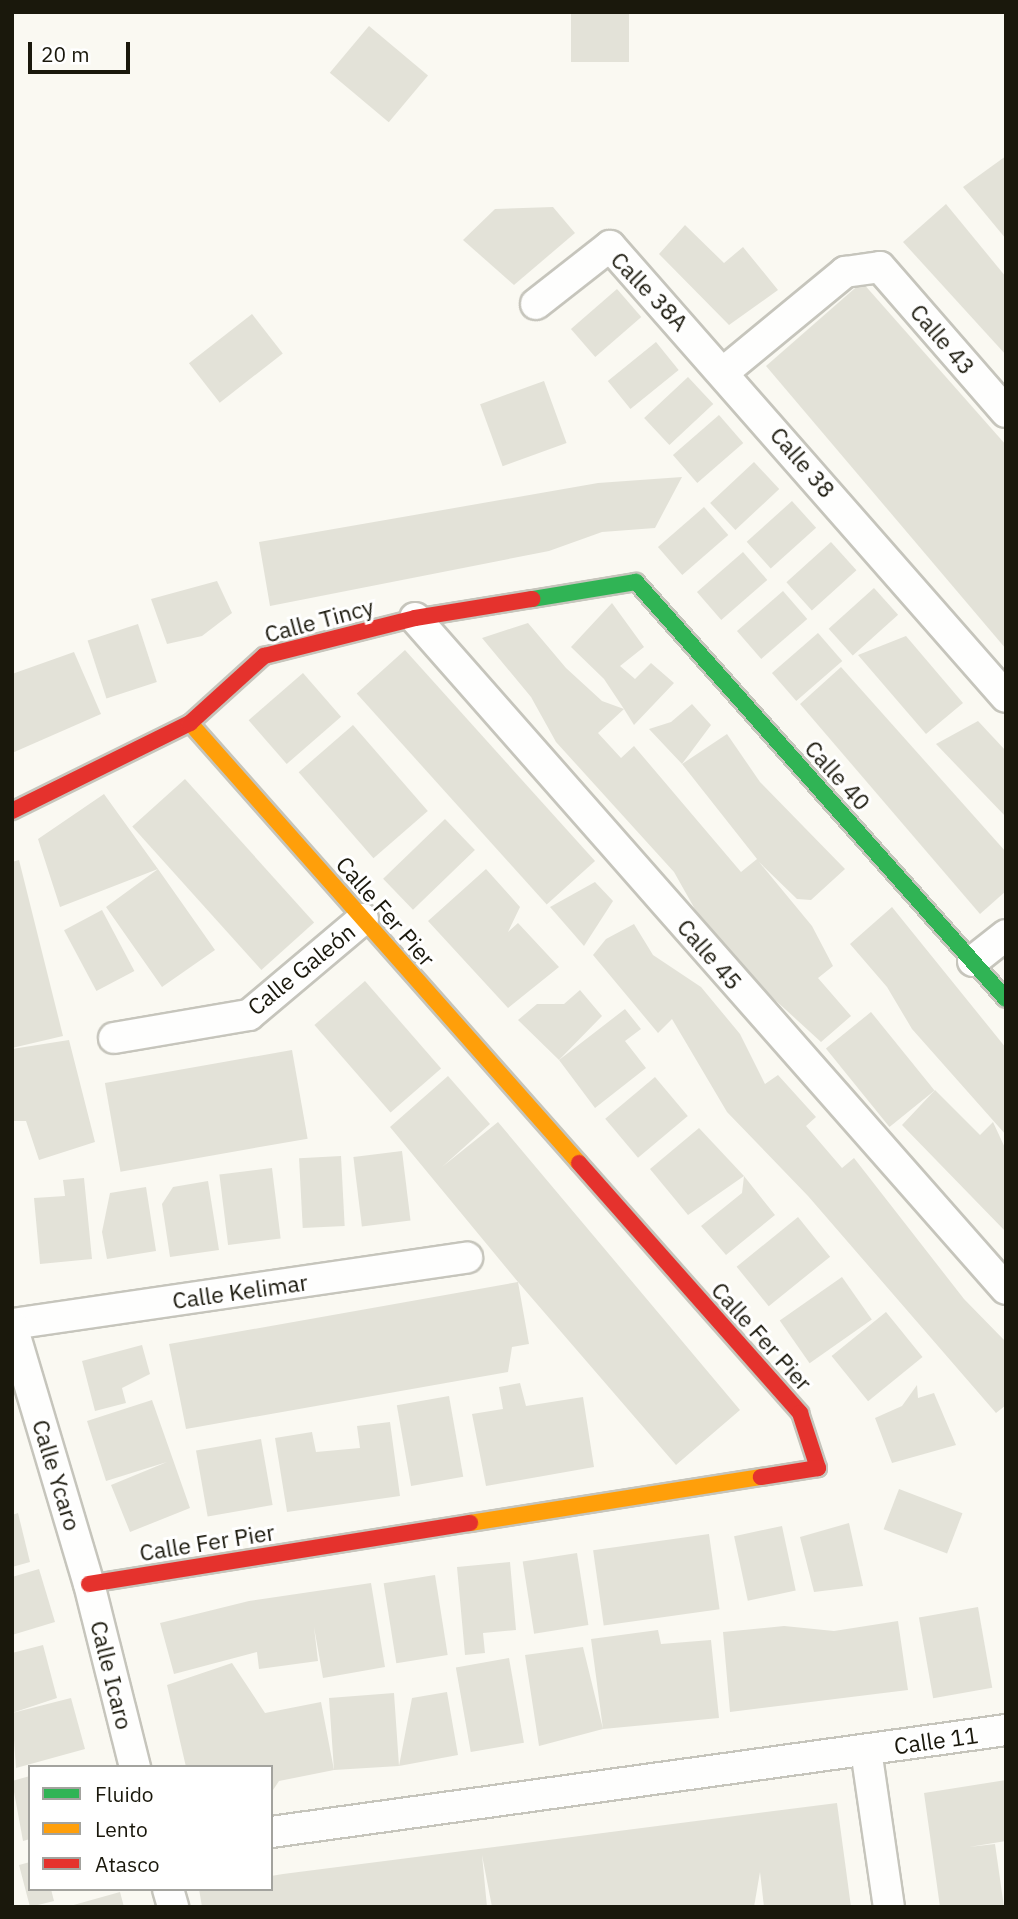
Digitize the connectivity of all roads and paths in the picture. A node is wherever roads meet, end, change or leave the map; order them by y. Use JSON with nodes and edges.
{"nodes":[{"id":1,"x":536,"y":304,"type":"dead end"},
{"id":2,"x":725,"y":371,"type":"junction"},
{"id":3,"x":1006,"y":412,"type":"edge"},
{"id":4,"x":636,"y":582,"type":"joint"},
{"id":5,"x":415,"y":618,"type":"junction"},
{"id":6,"x":1006,"y":697,"type":"edge"},
{"id":7,"x":190,"y":723,"type":"junction"},
{"id":8,"x":12,"y":811,"type":"edge"},
{"id":9,"x":363,"y":919,"type":"junction"},
{"id":10,"x":1006,"y":935,"type":"edge"},
{"id":11,"x":973,"y":961,"type":"junction"},
{"id":12,"x":1006,"y":999,"type":"edge"},
{"id":13,"x":114,"y":1038,"type":"dead end"},
{"id":14,"x":467,"y":1258,"type":"dead end"},
{"id":15,"x":1006,"y":1289,"type":"edge"},
{"id":16,"x":12,"y":1325,"type":"edge"},
{"id":17,"x":89,"y":1584,"type":"junction"},
{"id":18,"x":1006,"y":1730,"type":"edge"},
{"id":19,"x":866,"y":1750,"type":"junction"},
{"id":20,"x":134,"y":1765,"type":"edge"},
{"id":21,"x":273,"y":1832,"type":"edge"},
{"id":22,"x":889,"y":1907,"type":"edge"}],
"edges":[{"from":1,"to":2,"type":"street","name":"Calle 38A"},
{"from":2,"to":3,"type":"street","name":"Calle 43"},
{"from":2,"to":6,"type":"street","name":"Calle 38"},
{"from":4,"to":5,"type":"street","name":"Calle Tincy"},
{"from":4,"to":11,"type":"street","name":"Calle 40"},
{"from":5,"to":7,"type":"street","name":"Calle Tincy"},
{"from":5,"to":15,"type":"street","name":"Calle 45"},
{"from":7,"to":8,"type":"street","name":"Calle Tincy"},
{"from":7,"to":9,"type":"street","name":"Calle Fer Pier"},
{"from":9,"to":13,"type":"street","name":"Calle Galeón"},
{"from":9,"to":17,"type":"street","name":"Calle Fer Pier"},
{"from":10,"to":11,"type":"street"},
{"from":11,"to":12,"type":"street","name":"Calle 40"},
{"from":14,"to":16,"type":"street","name":"Calle Kelimar"},
{"from":16,"to":17,"type":"street","name":"Calle Ycaro"},
{"from":17,"to":20,"type":"street","name":"Calle Icaro"},
{"from":18,"to":19,"type":"street","name":"Calle 11"},
{"from":19,"to":21,"type":"street","name":"Calle 11"},
{"from":19,"to":22,"type":"street"}]}
